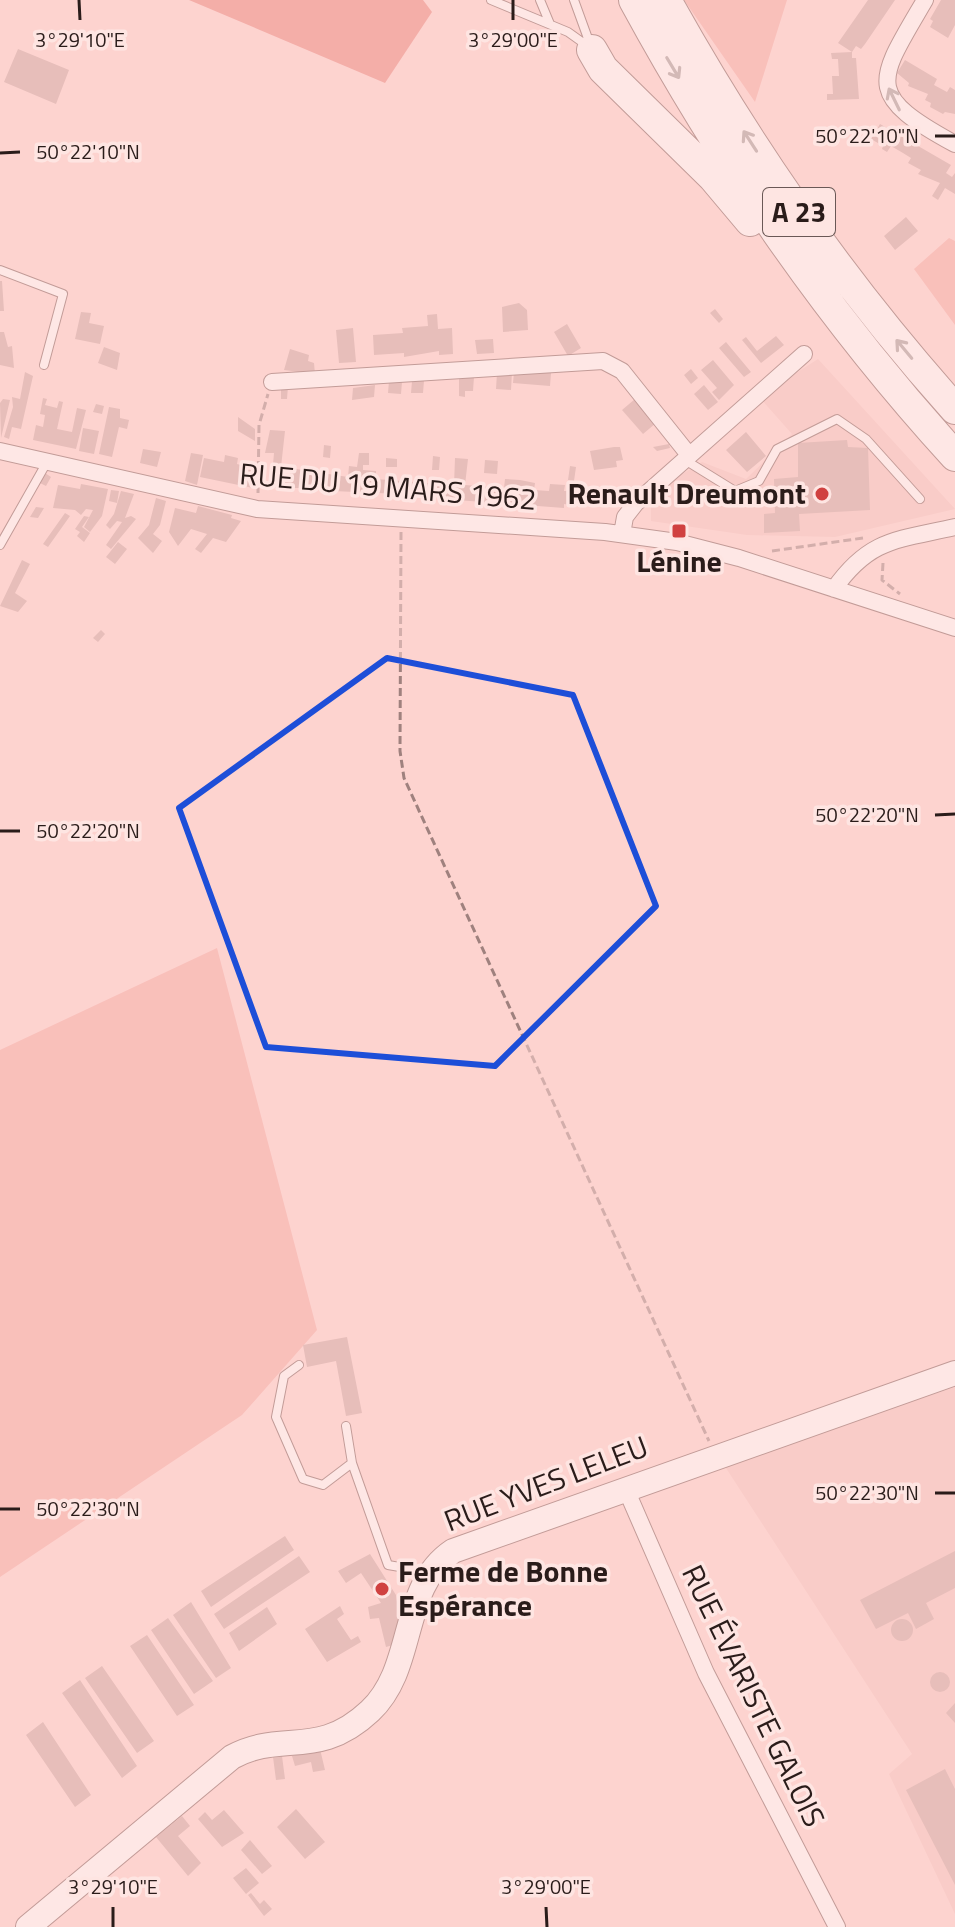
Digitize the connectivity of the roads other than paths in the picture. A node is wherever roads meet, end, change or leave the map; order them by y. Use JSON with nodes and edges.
{"nodes":[{"id":1,"x":491,"y":0,"type":"edge"},
{"id":2,"x":540,"y":0,"type":"edge"},
{"id":3,"x":574,"y":0,"type":"edge"},
{"id":4,"x":634,"y":0,"type":"edge"},
{"id":5,"x":666,"y":0,"type":"edge"},
{"id":6,"x":925,"y":0,"type":"edge"},
{"id":7,"x":550,"y":24,"type":"junction"},
{"id":8,"x":592,"y":50,"type":"junction"},
{"id":9,"x":955,"y":144,"type":"edge"},
{"id":10,"x":0,"y":270,"type":"edge"},
{"id":11,"x":838,"y":312,"type":"junction"},
{"id":12,"x":804,"y":354,"type":"dead end"},
{"id":13,"x":44,"y":365,"type":"dead end"},
{"id":14,"x":272,"y":382,"type":"road end"},
{"id":15,"x":955,"y":409,"type":"edge"},
{"id":16,"x":0,"y":451,"type":"edge"},
{"id":17,"x":955,"y":456,"type":"edge"},
{"id":18,"x":686,"y":457,"type":"junction"},
{"id":19,"x":47,"y":462,"type":"junction"},
{"id":20,"x":920,"y":499,"type":"dead end"},
{"id":21,"x":955,"y":527,"type":"edge"},
{"id":22,"x":622,"y":534,"type":"junction"},
{"id":23,"x":0,"y":545,"type":"edge"},
{"id":24,"x":834,"y":589,"type":"junction"},
{"id":25,"x":955,"y":628,"type":"edge"},
{"id":26,"x":299,"y":1365,"type":"dead end"},
{"id":27,"x":955,"y":1373,"type":"edge"},
{"id":28,"x":346,"y":1426,"type":"dead end"},
{"id":29,"x":352,"y":1463,"type":"junction"},
{"id":30,"x":625,"y":1487,"type":"junction"},
{"id":31,"x":430,"y":1572,"type":"junction"},
{"id":32,"x":28,"y":1927,"type":"edge"},
{"id":33,"x":837,"y":1927,"type":"edge"}],
"edges":[{"from":1,"to":7,"type":"lane"},
{"from":2,"to":7,"type":"lane"},
{"from":3,"to":8,"type":"lane"},
{"from":4,"to":11,"type":"highway","number":"A 23","one_way":true},
{"from":15,"to":5,"type":"highway","number":"A 23","one_way":true},
{"from":9,"to":6,"type":"street","one_way":true},
{"from":7,"to":8,"type":"lane"},
{"from":8,"to":11,"type":"highway"},
{"from":10,"to":13,"type":"lane"},
{"from":11,"to":17,"type":"highway","number":"A 23"},
{"from":12,"to":18,"type":"street"},
{"from":14,"to":18,"type":"street"},
{"from":16,"to":19,"type":"street","name":"RUE DU 19 MARS 1962"},
{"from":18,"to":20,"type":"lane"},
{"from":18,"to":22,"type":"street"},
{"from":19,"to":22,"type":"street","name":"RUE DU 19 MARS 1962"},
{"from":19,"to":23,"type":"lane"},
{"from":21,"to":24,"type":"street"},
{"from":22,"to":24,"type":"street","name":"RUE DU 19 MARS 1962"},
{"from":24,"to":25,"type":"street","name":"RUE DU 19 MARS 1962"},
{"from":26,"to":29,"type":"lane"},
{"from":27,"to":30,"type":"street","name":"RUE YVES LELEU"},
{"from":28,"to":29,"type":"lane"},
{"from":29,"to":31,"type":"lane"},
{"from":30,"to":31,"type":"street","name":"RUE YVES LELEU"},
{"from":30,"to":33,"type":"street","name":"RUE ÉVARISTE GALOIS"},
{"from":31,"to":32,"type":"street","name":"RUE YVES LELEU"}]}
